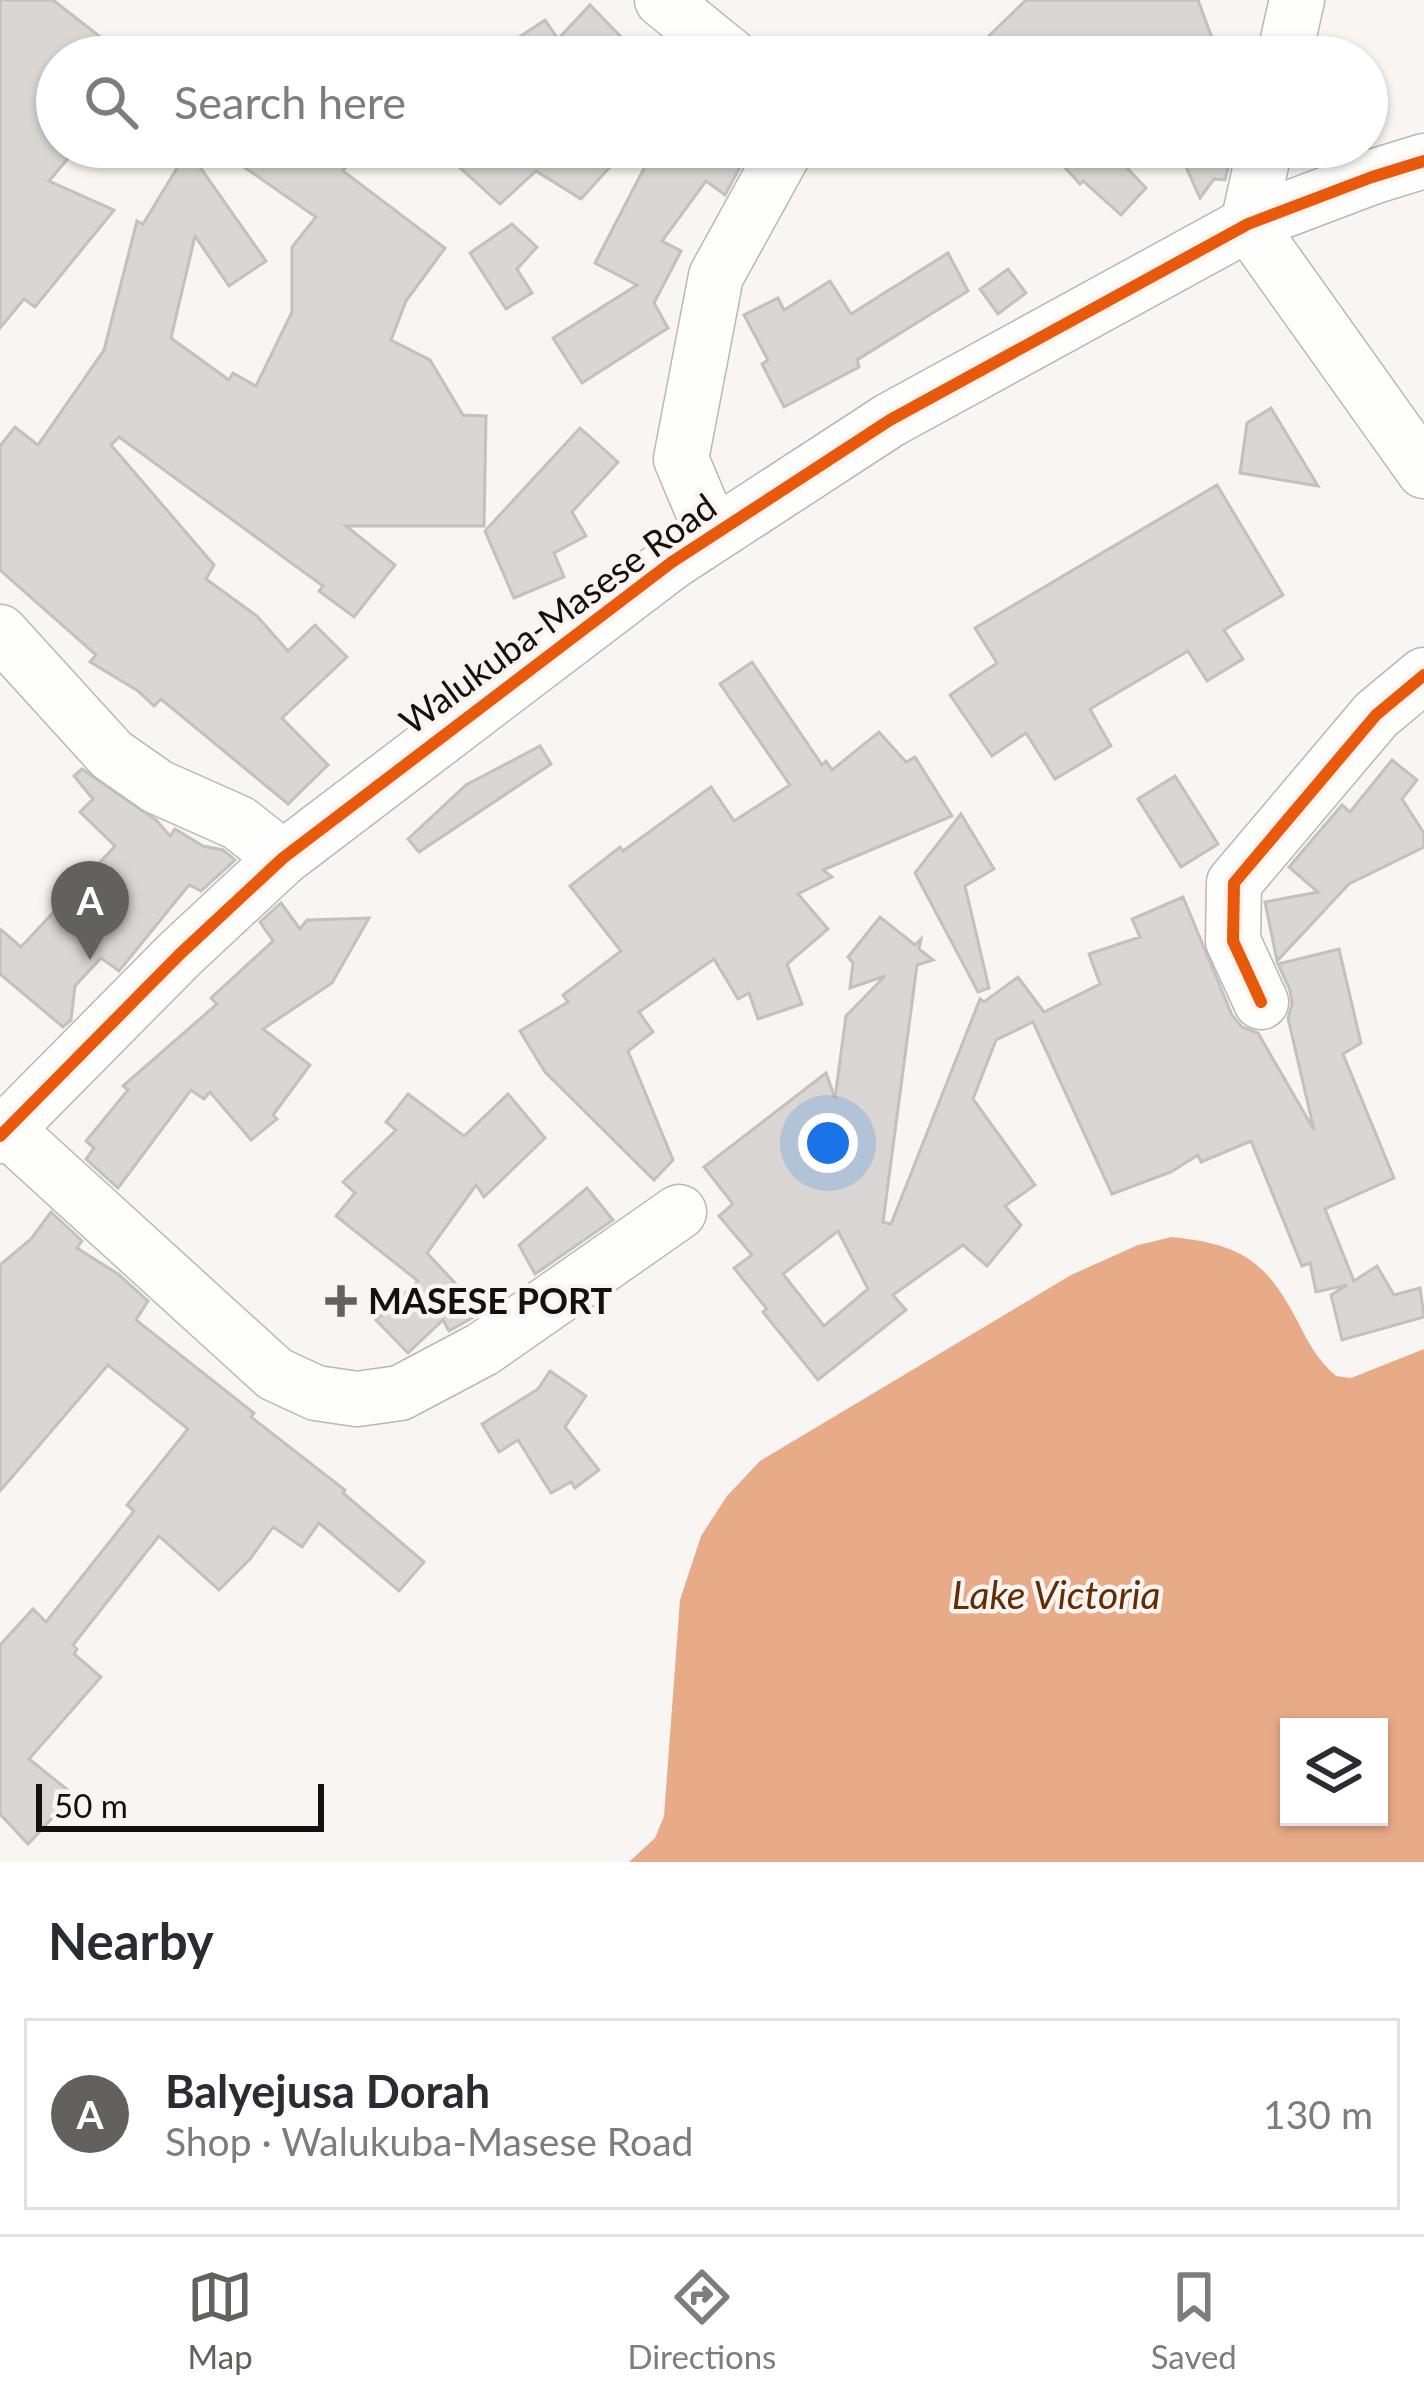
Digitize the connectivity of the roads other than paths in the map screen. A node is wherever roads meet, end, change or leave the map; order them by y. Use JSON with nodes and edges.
{"nodes":[{"id":1,"x":662,"y":0,"type":"edge"},
{"id":2,"x":1297,"y":0,"type":"edge"},
{"id":3,"x":706,"y":36,"type":"edge"},
{"id":4,"x":1289,"y":36,"type":"edge"},
{"id":5,"x":1424,"y":161,"type":"edge"},
{"id":6,"x":775,"y":168,"type":"edge"},
{"id":7,"x":1260,"y":168,"type":"edge"},
{"id":8,"x":1248,"y":224,"type":"junction"},
{"id":9,"x":1424,"y":470,"type":"edge"},
{"id":10,"x":713,"y":535,"type":"junction"},
{"id":11,"x":0,"y":632,"type":"edge"},
{"id":12,"x":1424,"y":675,"type":"edge"},
{"id":13,"x":283,"y":858,"type":"junction"},
{"id":14,"x":1261,"y":1002,"type":"dead end"},
{"id":15,"x":3,"y":1132,"type":"edge"},
{"id":16,"x":679,"y":1212,"type":"dead end"}],
"edges":[{"from":1,"to":3,"type":"street"},
{"from":2,"to":4,"type":"street"},
{"from":5,"to":8,"type":"street","name":"Walukuba-Masese Road"},
{"from":6,"to":10,"type":"street"},
{"from":7,"to":8,"type":"street"},
{"from":8,"to":9,"type":"street"},
{"from":8,"to":10,"type":"street","name":"Walukuba-Masese Road"},
{"from":10,"to":13,"type":"street","name":"Walukuba-Masese Road"},
{"from":11,"to":13,"type":"street"},
{"from":12,"to":14,"type":"street"},
{"from":13,"to":15,"type":"street","name":"Walukuba-Masese Road"},
{"from":15,"to":16,"type":"street"}]}
